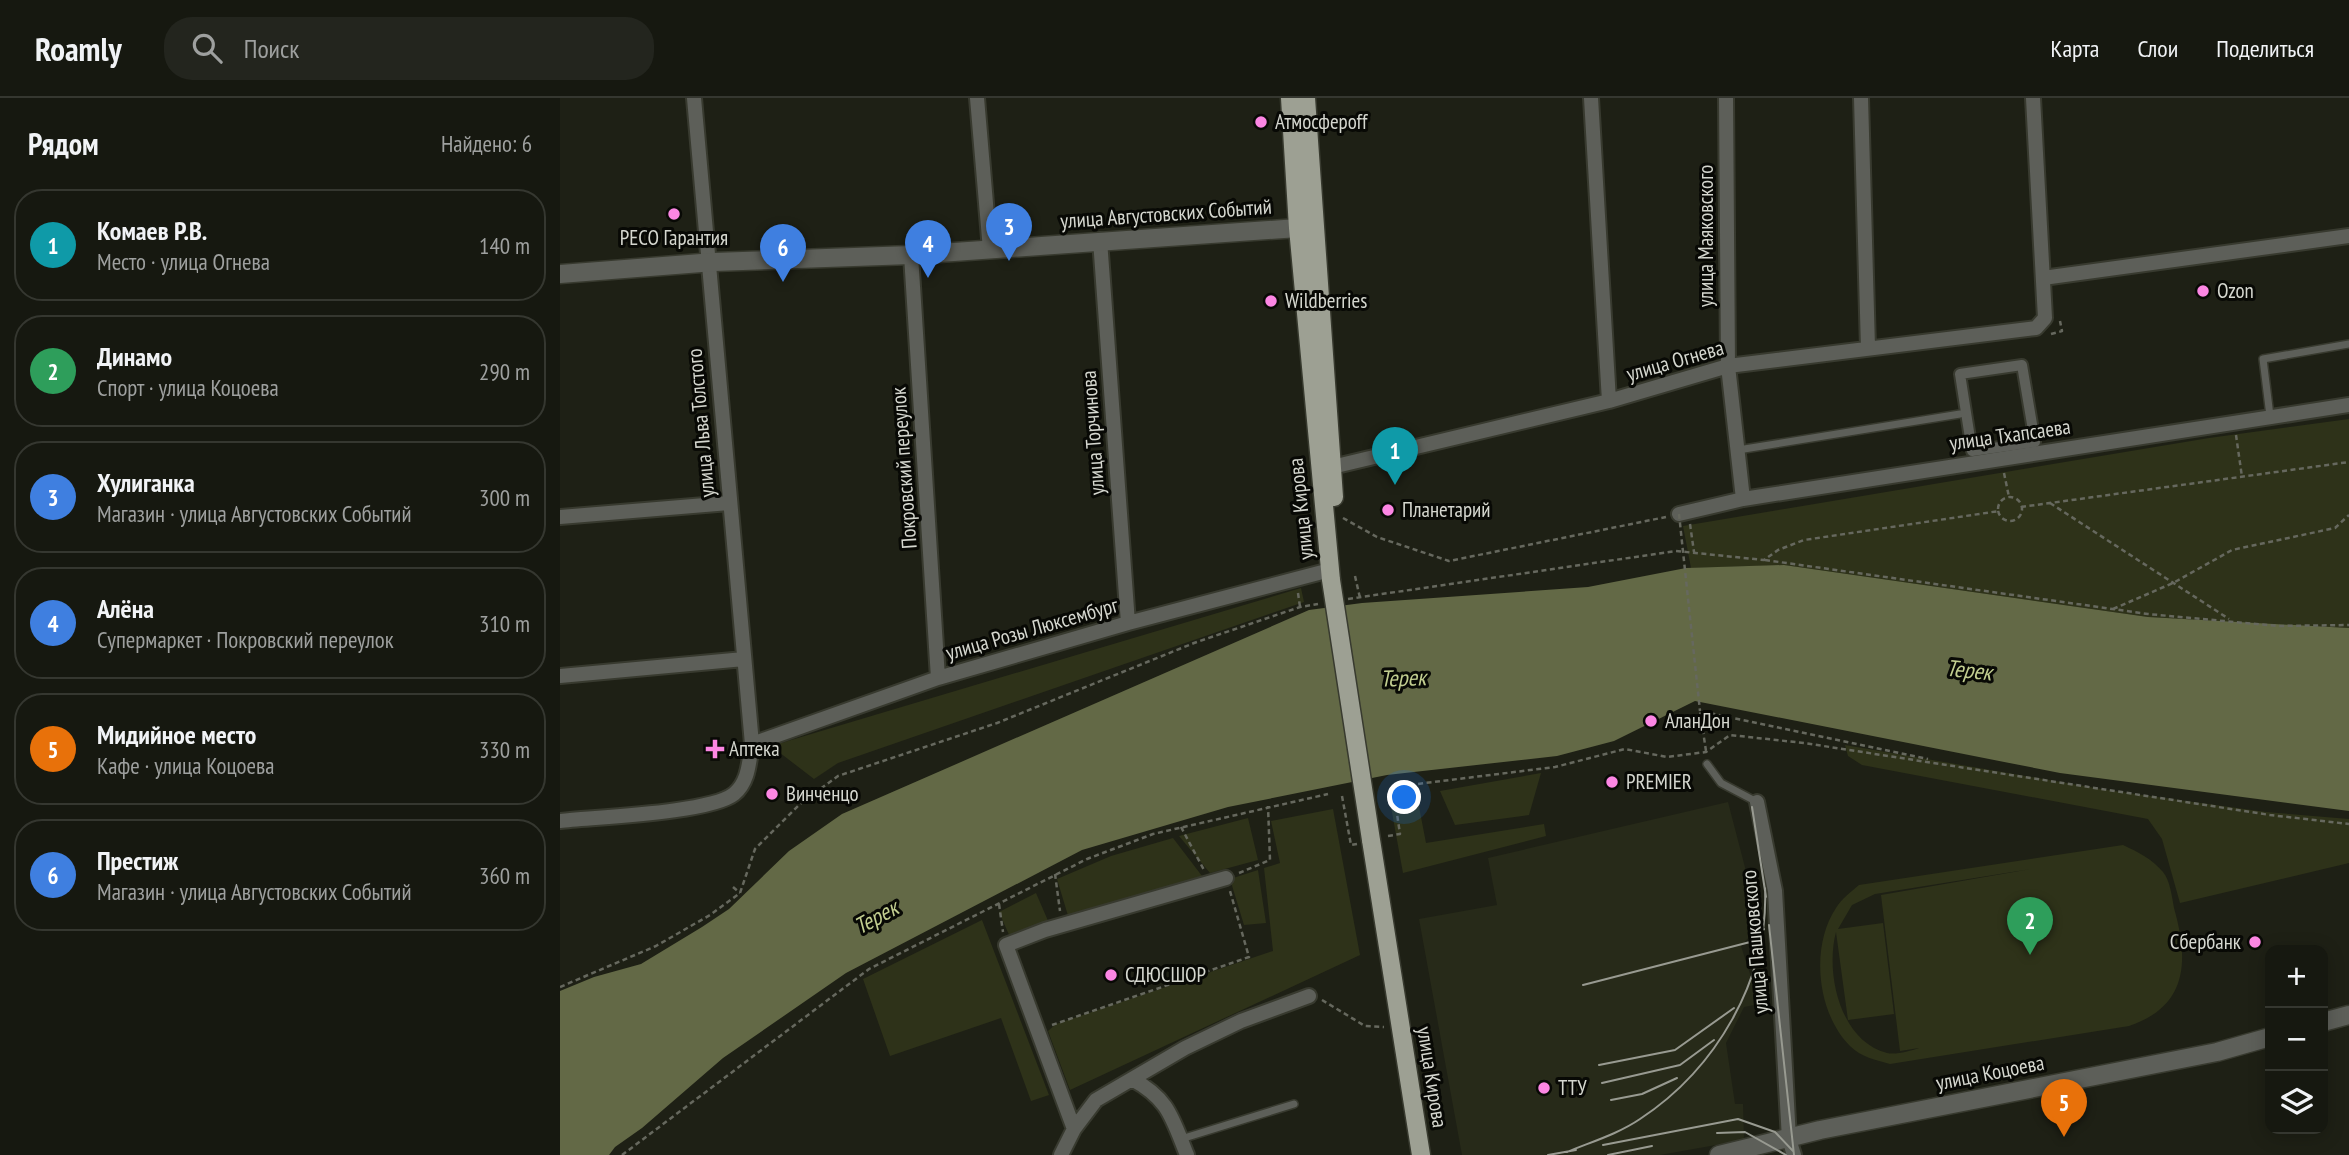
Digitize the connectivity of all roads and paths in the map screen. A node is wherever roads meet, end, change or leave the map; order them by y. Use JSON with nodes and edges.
{"nodes":[{"id":1,"x":694,"y":98,"type":"edge"},
{"id":2,"x":977,"y":98,"type":"edge"},
{"id":3,"x":1290,"y":98,"type":"edge"},
{"id":4,"x":1306,"y":98,"type":"edge"},
{"id":5,"x":1591,"y":98,"type":"edge"},
{"id":6,"x":1726,"y":98,"type":"edge"},
{"id":7,"x":1861,"y":98,"type":"edge"},
{"id":8,"x":2032,"y":98,"type":"edge"},
{"id":9,"x":1306,"y":227,"type":"junction"},
{"id":10,"x":2349,"y":236,"type":"edge"},
{"id":11,"x":1100,"y":240,"type":"junction"},
{"id":12,"x":990,"y":250,"type":"junction"},
{"id":13,"x":911,"y":255,"type":"junction"},
{"id":14,"x":708,"y":263,"type":"junction"},
{"id":15,"x":560,"y":274,"type":"edge"},
{"id":16,"x":2043,"y":278,"type":"junction"},
{"id":17,"x":2349,"y":344,"type":"edge"},
{"id":18,"x":1868,"y":348,"type":"junction"},
{"id":19,"x":1728,"y":366,"type":"junction"},
{"id":20,"x":1609,"y":401,"type":"junction"},
{"id":21,"x":2349,"y":405,"type":"edge"},
{"id":22,"x":1960,"y":414,"type":"dead end"},
{"id":23,"x":2270,"y":416,"type":"junction"},
{"id":24,"x":2236,"y":434,"type":"dead end"},
{"id":25,"x":1738,"y":450,"type":"junction"},
{"id":26,"x":1972,"y":451,"type":"joint"},
{"id":27,"x":2349,"y":462,"type":"edge"},
{"id":28,"x":1332,"y":467,"type":"junction"},
{"id":29,"x":2004,"y":473,"type":"dead end"},
{"id":30,"x":2242,"y":477,"type":"junction"},
{"id":31,"x":2008,"y":498,"type":"junction"},
{"id":32,"x":1743,"y":499,"type":"junction"},
{"id":33,"x":729,"y":503,"type":"junction"},
{"id":34,"x":2050,"y":503,"type":"junction"},
{"id":35,"x":2021,"y":507,"type":"junction"},
{"id":36,"x":1998,"y":511,"type":"junction"},
{"id":37,"x":1335,"y":512,"type":"junction"},
{"id":38,"x":1679,"y":514,"type":"junction"},
{"id":39,"x":2349,"y":515,"type":"edge"},
{"id":40,"x":560,"y":517,"type":"edge"},
{"id":41,"x":1690,"y":525,"type":"dead end"},
{"id":42,"x":1694,"y":552,"type":"junction"},
{"id":43,"x":1764,"y":560,"type":"junction"},
{"id":44,"x":1331,"y":575,"type":"junction"},
{"id":45,"x":1355,"y":576,"type":"dead end"},
{"id":46,"x":2172,"y":583,"type":"junction"},
{"id":47,"x":1360,"y":598,"type":"junction"},
{"id":48,"x":1348,"y":600,"type":"dead end"},
{"id":49,"x":1324,"y":603,"type":"dead end"},
{"id":50,"x":2113,"y":609,"type":"junction"},
{"id":51,"x":2231,"y":621,"type":"junction"},
{"id":52,"x":1128,"y":623,"type":"junction"},
{"id":53,"x":2349,"y":625,"type":"edge"},
{"id":54,"x":744,"y":659,"type":"junction"},
{"id":55,"x":560,"y":677,"type":"edge"},
{"id":56,"x":939,"y":678,"type":"junction"},
{"id":57,"x":1700,"y":711,"type":"junction"},
{"id":58,"x":751,"y":744,"type":"junction"},
{"id":59,"x":1706,"y":752,"type":"junction"},
{"id":60,"x":1707,"y":764,"type":"joint"},
{"id":61,"x":1975,"y":770,"type":"junction"},
{"id":62,"x":1328,"y":794,"type":"dead end"},
{"id":63,"x":1342,"y":796,"type":"dead end"},
{"id":64,"x":1757,"y":802,"type":"joint"},
{"id":65,"x":1268,"y":806,"type":"junction"},
{"id":66,"x":560,"y":821,"type":"edge"},
{"id":67,"x":2349,"y":824,"type":"edge"},
{"id":68,"x":1181,"y":827,"type":"junction"},
{"id":69,"x":1372,"y":840,"type":"junction"},
{"id":70,"x":1055,"y":874,"type":"junction"},
{"id":71,"x":1226,"y":878,"type":"junction"},
{"id":72,"x":1211,"y":882,"type":"junction"},
{"id":73,"x":733,"y":887,"type":"dead end"},
{"id":74,"x":740,"y":893,"type":"junction"},
{"id":75,"x":999,"y":904,"type":"junction"},
{"id":76,"x":1061,"y":925,"type":"junction"},
{"id":77,"x":1006,"y":945,"type":"junction"},
{"id":78,"x":560,"y":987,"type":"edge"},
{"id":79,"x":1309,"y":996,"type":"joint"},
{"id":80,"x":2349,"y":1015,"type":"edge"},
{"id":81,"x":2328,"y":1021,"type":"edge"},
{"id":82,"x":1384,"y":1027,"type":"dead end"},
{"id":83,"x":1038,"y":1032,"type":"junction"},
{"id":84,"x":2265,"y":1038,"type":"edge"},
{"id":85,"x":1132,"y":1079,"type":"junction"},
{"id":86,"x":1294,"y":1104,"type":"dead end"},
{"id":87,"x":1074,"y":1129,"type":"junction"},
{"id":88,"x":1181,"y":1139,"type":"junction"},
{"id":89,"x":1792,"y":1147,"type":"edge"},
{"id":90,"x":622,"y":1155,"type":"edge"},
{"id":91,"x":1061,"y":1155,"type":"edge"},
{"id":92,"x":1187,"y":1155,"type":"edge"},
{"id":93,"x":1421,"y":1155,"type":"edge"},
{"id":94,"x":1719,"y":1155,"type":"edge"}],
"edges":[{"from":1,"to":14,"type":"street","name":"улица Льва Толстого"},
{"from":2,"to":12,"type":"street"},
{"from":3,"to":9,"type":"main road","name":"улица Кирова"},
{"from":4,"to":9,"type":"main road","name":"улица Кирова"},
{"from":5,"to":20,"type":"street"},
{"from":6,"to":19,"type":"street","name":"улица Маяковского"},
{"from":7,"to":18,"type":"street"},
{"from":8,"to":16,"type":"street"},
{"from":9,"to":11,"type":"street","name":"улица Августовских Событий"},
{"from":9,"to":28,"type":"main road","name":"улица Кирова"},
{"from":9,"to":44,"type":"main road","name":"улица Кирова"},
{"from":10,"to":16,"type":"street"},
{"from":11,"to":12,"type":"street","name":"улица Августовских Событий"},
{"from":11,"to":52,"type":"street","name":"улица Торчинова"},
{"from":12,"to":13,"type":"street","name":"улица Августовских Событий"},
{"from":13,"to":14,"type":"street","name":"улица Августовских Событий"},
{"from":13,"to":56,"type":"street","name":"Покровский переулок"},
{"from":14,"to":15,"type":"street","name":"улица Августовских Событий"},
{"from":14,"to":33,"type":"street","name":"улица Льва Толстого"},
{"from":16,"to":18,"type":"street","name":"улица Огнева"},
{"from":17,"to":23,"type":"lane"},
{"from":18,"to":19,"type":"street","name":"улица Огнева"},
{"from":19,"to":20,"type":"street","name":"улица Огнева"},
{"from":19,"to":25,"type":"street","name":"улица Маяковского"},
{"from":20,"to":28,"type":"street","name":"улица Огнева"},
{"from":21,"to":23,"type":"street","name":"улица Тхапсаева"},
{"from":22,"to":25,"type":"lane"},
{"from":23,"to":32,"type":"street","name":"улица Тхапсаева"},
{"from":24,"to":30,"type":"path"},
{"from":25,"to":32,"type":"street","name":"улица Маяковского"},
{"from":26,"to":26,"type":"street"},
{"from":27,"to":30,"type":"path"},
{"from":28,"to":37,"type":"main road","name":"улица Кирова"},
{"from":29,"to":31,"type":"path"},
{"from":30,"to":34,"type":"path"},
{"from":31,"to":35,"type":"path"},
{"from":31,"to":36,"type":"path"},
{"from":32,"to":38,"type":"street","name":"улица Тхапсаева"},
{"from":33,"to":40,"type":"street"},
{"from":33,"to":54,"type":"street","name":"улица Льва Толстого"},
{"from":34,"to":35,"type":"path"},
{"from":34,"to":46,"type":"path"},
{"from":35,"to":36,"type":"path"},
{"from":36,"to":43,"type":"path"},
{"from":37,"to":38,"type":"path"},
{"from":37,"to":44,"type":"main road","name":"улица Кирова"},
{"from":38,"to":57,"type":"path","bridge":true},
{"from":39,"to":46,"type":"path"},
{"from":41,"to":42,"type":"path"},
{"from":42,"to":43,"type":"path"},
{"from":42,"to":47,"type":"path"},
{"from":43,"to":50,"type":"path"},
{"from":44,"to":52,"type":"street","name":"улица Розы Люксембург"},
{"from":44,"to":69,"type":"main road","name":"улица Кирова","bridge":true},
{"from":45,"to":47,"type":"path"},
{"from":46,"to":50,"type":"path"},
{"from":46,"to":51,"type":"path"},
{"from":47,"to":48,"type":"path"},
{"from":49,"to":74,"type":"path"},
{"from":50,"to":51,"type":"path"},
{"from":51,"to":53,"type":"path"},
{"from":52,"to":56,"type":"street","name":"улица Розы Люксембург"},
{"from":54,"to":55,"type":"street"},
{"from":54,"to":58,"type":"street","name":"улица Льва Толстого"},
{"from":56,"to":58,"type":"street","name":"улица Розы Люксембург"},
{"from":57,"to":59,"type":"path"},
{"from":57,"to":61,"type":"path"},
{"from":58,"to":66,"type":"street","name":"улица Льва Толстого"},
{"from":59,"to":60,"type":"path"},
{"from":59,"to":61,"type":"path"},
{"from":59,"to":69,"type":"path"},
{"from":60,"to":64,"type":"lane","name":"улица Пашковского"},
{"from":61,"to":67,"type":"path"},
{"from":62,"to":65,"type":"path"},
{"from":63,"to":69,"type":"path"},
{"from":64,"to":89,"type":"street","name":"улица Пашковского"},
{"from":65,"to":68,"type":"path"},
{"from":65,"to":71,"type":"path"},
{"from":68,"to":70,"type":"path"},
{"from":68,"to":72,"type":"path"},
{"from":69,"to":93,"type":"main road","name":"улица Кирова"},
{"from":70,"to":75,"type":"path"},
{"from":70,"to":76,"type":"path"},
{"from":71,"to":72,"type":"street"},
{"from":71,"to":83,"type":"path"},
{"from":72,"to":76,"type":"street"},
{"from":73,"to":74,"type":"path"},
{"from":74,"to":78,"type":"path"},
{"from":75,"to":77,"type":"path"},
{"from":75,"to":90,"type":"path"},
{"from":76,"to":77,"type":"street"},
{"from":77,"to":83,"type":"street"},
{"from":79,"to":82,"type":"path"},
{"from":79,"to":85,"type":"street"},
{"from":80,"to":81,"type":"street"},
{"from":83,"to":87,"type":"street"},
{"from":84,"to":89,"type":"street","name":"улица Коцоева"},
{"from":85,"to":87,"type":"street"},
{"from":85,"to":88,"type":"street"},
{"from":86,"to":88,"type":"lane"},
{"from":87,"to":91,"type":"street"},
{"from":88,"to":92,"type":"street"},
{"from":89,"to":94,"type":"street","name":"улица Коцоева"}]}
